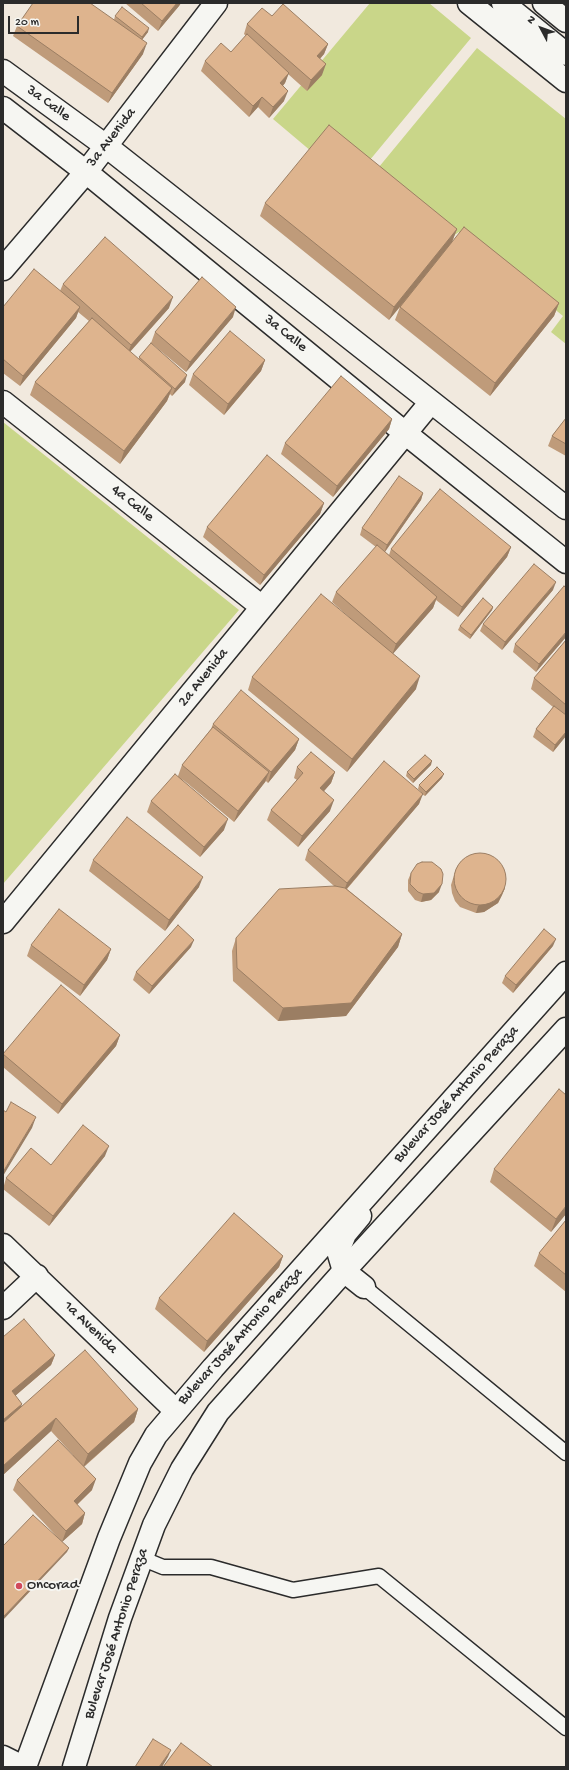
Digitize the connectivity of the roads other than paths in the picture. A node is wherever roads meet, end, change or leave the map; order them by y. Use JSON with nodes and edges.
{"nodes":[{"id":1,"x":216,"y":3,"type":"edge"},
{"id":2,"x":469,"y":3,"type":"edge"},
{"id":3,"x":503,"y":3,"type":"edge"},
{"id":4,"x":544,"y":3,"type":"edge"},
{"id":5,"x":492,"y":12,"type":"edge"},
{"id":6,"x":563,"y":14,"type":"edge"},
{"id":7,"x":566,"y":54,"type":"edge"},
{"id":8,"x":3,"y":71,"type":"edge"},
{"id":9,"x":566,"y":81,"type":"edge"},
{"id":10,"x":3,"y":108,"type":"edge"},
{"id":11,"x":106,"y":146,"type":"junction"},
{"id":12,"x":86,"y":172,"type":"junction"},
{"id":13,"x":3,"y":269,"type":"edge"},
{"id":14,"x":3,"y":402,"type":"edge"},
{"id":15,"x":432,"y":402,"type":"junction"},
{"id":16,"x":405,"y":433,"type":"junction"},
{"id":17,"x":566,"y":508,"type":"edge"},
{"id":18,"x":566,"y":562,"type":"edge"},
{"id":19,"x":262,"y":607,"type":"junction"},
{"id":20,"x":3,"y":922,"type":"edge"},
{"id":21,"x":566,"y":973,"type":"edge"},
{"id":22,"x":566,"y":1029,"type":"edge"},
{"id":23,"x":410,"y":1147,"type":"junction"},
{"id":24,"x":3,"y":1245,"type":"edge"},
{"id":25,"x":344,"y":1271,"type":"junction"},
{"id":26,"x":37,"y":1276,"type":"junction"},
{"id":27,"x":364,"y":1287,"type":"joint"},
{"id":28,"x":3,"y":1308,"type":"edge"},
{"id":29,"x":176,"y":1411,"type":"junction"},
{"id":30,"x":566,"y":1453,"type":"edge"},
{"id":31,"x":141,"y":1558,"type":"junction"},
{"id":32,"x":566,"y":1728,"type":"edge"},
{"id":33,"x":3,"y":1757,"type":"edge"},
{"id":34,"x":24,"y":1767,"type":"edge"},
{"id":35,"x":74,"y":1767,"type":"edge"}],
"edges":[{"from":1,"to":11,"type":"street","name":"3a Avenida"},
{"from":2,"to":5,"type":"street"},
{"from":3,"to":7,"type":"street"},
{"from":4,"to":6,"type":"street"},
{"from":5,"to":9,"type":"street"},
{"from":8,"to":11,"type":"street","name":"3a Calle"},
{"from":10,"to":12,"type":"street","name":"3a Calle"},
{"from":11,"to":12,"type":"street","name":"3a Avenida"},
{"from":11,"to":15,"type":"street","name":"3a Calle"},
{"from":12,"to":13,"type":"street","name":"3a Avenida"},
{"from":12,"to":16,"type":"street","name":"3a Calle"},
{"from":14,"to":19,"type":"street","name":"4a Calle"},
{"from":15,"to":16,"type":"street","name":"2a Avenida"},
{"from":15,"to":17,"type":"street","name":"3a Calle"},
{"from":16,"to":18,"type":"street","name":"3a Calle"},
{"from":16,"to":19,"type":"street","name":"2a Avenida"},
{"from":19,"to":20,"type":"street","name":"2a Avenida"},
{"from":21,"to":23,"type":"street","name":"Bulevar José Antonio Peraza"},
{"from":22,"to":25,"type":"street","name":"Bulevar José Antonio Peraza"},
{"from":23,"to":25,"type":"street"},
{"from":23,"to":29,"type":"street","name":"Bulevar José Antonio Peraza"},
{"from":24,"to":26,"type":"street","name":"1a Avenida"},
{"from":25,"to":27,"type":"street"},
{"from":25,"to":31,"type":"street","name":"Bulevar José Antonio Peraza"},
{"from":26,"to":28,"type":"street"},
{"from":26,"to":29,"type":"street","name":"1a Avenida"},
{"from":27,"to":30,"type":"lane"},
{"from":29,"to":34,"type":"street","name":"Bulevar José Antonio Peraza"},
{"from":31,"to":32,"type":"lane"},
{"from":31,"to":35,"type":"street","name":"Bulevar José Antonio Peraza"},
{"from":33,"to":34,"type":"street"}]}
